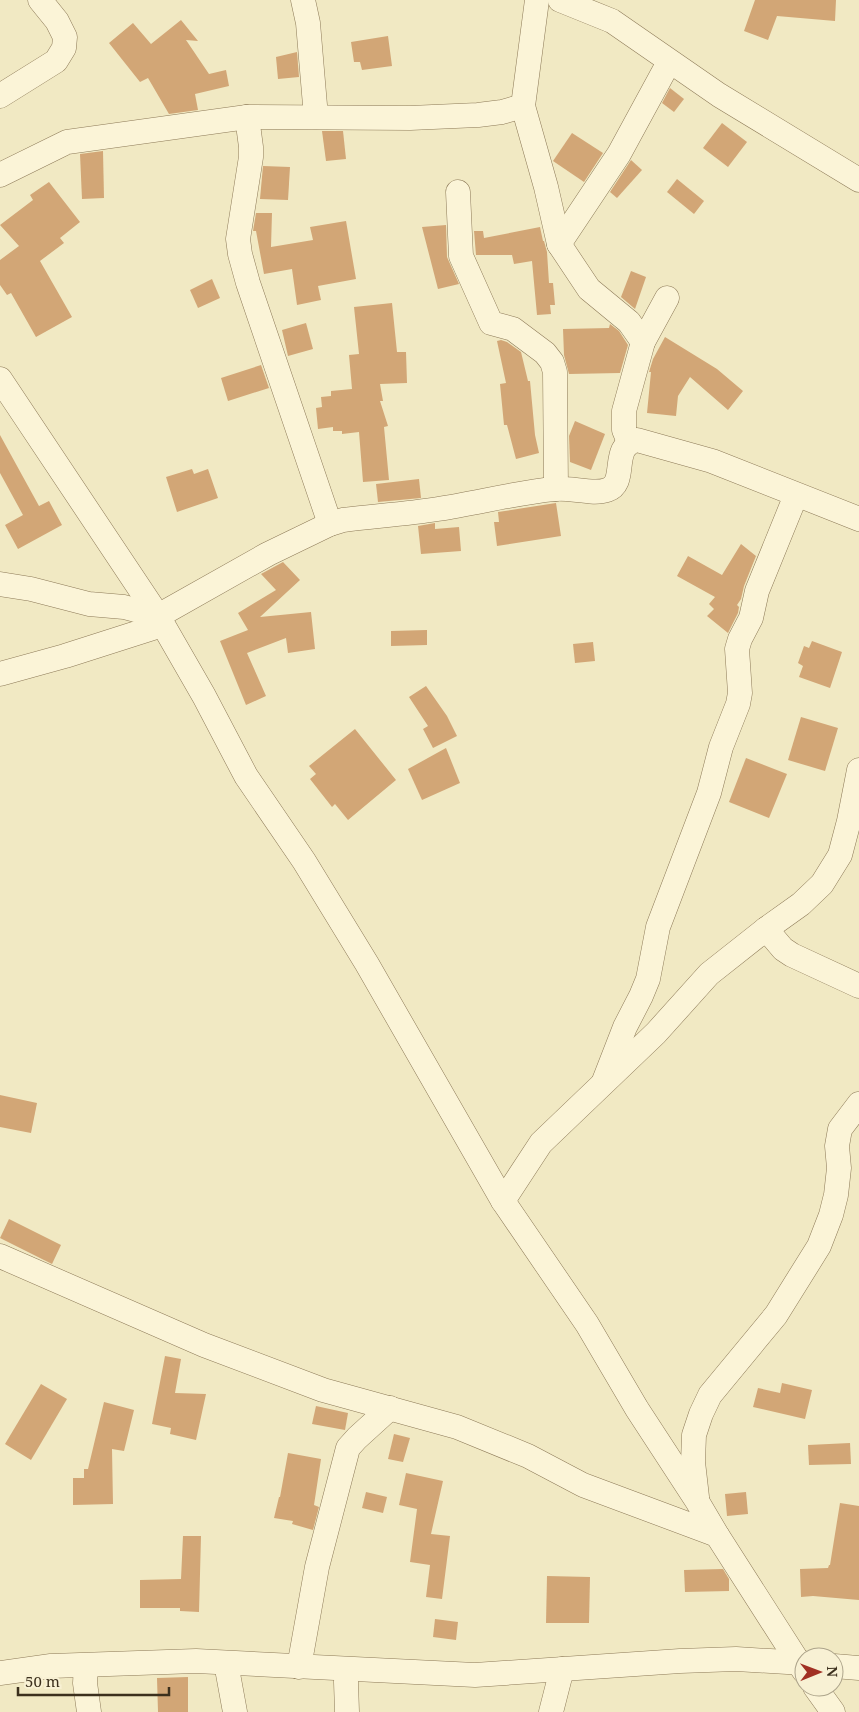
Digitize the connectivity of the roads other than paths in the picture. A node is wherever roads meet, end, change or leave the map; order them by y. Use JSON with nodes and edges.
{"nodes":[{"id":1,"x":40,"y":0,"type":"edge"},
{"id":2,"x":303,"y":0,"type":"edge"},
{"id":3,"x":537,"y":0,"type":"edge"},
{"id":4,"x":560,"y":0,"type":"edge"},
{"id":5,"x":668,"y":62,"type":"junction"},
{"id":6,"x":0,"y":96,"type":"edge"},
{"id":7,"x":524,"y":106,"type":"junction"},
{"id":8,"x":247,"y":117,"type":"junction"},
{"id":9,"x":316,"y":117,"type":"junction"},
{"id":10,"x":0,"y":175,"type":"edge"},
{"id":11,"x":859,"y":180,"type":"edge"},
{"id":12,"x":458,"y":192,"type":"dead end"},
{"id":13,"x":559,"y":244,"type":"junction"},
{"id":14,"x":667,"y":298,"type":"dead end"},
{"id":15,"x":643,"y":342,"type":"junction"},
{"id":16,"x":0,"y":379,"type":"edge"},
{"id":17,"x":629,"y":442,"type":"junction"},
{"id":18,"x":556,"y":489,"type":"junction"},
{"id":19,"x":796,"y":495,"type":"junction"},
{"id":20,"x":859,"y":519,"type":"edge"},
{"id":21,"x":330,"y":524,"type":"junction"},
{"id":22,"x":0,"y":584,"type":"edge"},
{"id":23,"x":160,"y":620,"type":"junction"},
{"id":24,"x":0,"y":674,"type":"edge"},
{"id":25,"x":859,"y":770,"type":"edge"},
{"id":26,"x":766,"y":929,"type":"junction"},
{"id":27,"x":859,"y":986,"type":"edge"},
{"id":28,"x":604,"y":1082,"type":"junction"},
{"id":29,"x":859,"y":1104,"type":"edge"},
{"id":30,"x":503,"y":1202,"type":"junction"},
{"id":31,"x":0,"y":1256,"type":"edge"},
{"id":32,"x":390,"y":1408,"type":"junction"},
{"id":33,"x":697,"y":1501,"type":"junction"},
{"id":34,"x":717,"y":1535,"type":"junction"},
{"id":35,"x":794,"y":1653,"type":"edge"},
{"id":36,"x":226,"y":1663,"type":"junction"},
{"id":37,"x":794,"y":1664,"type":"edge"},
{"id":38,"x":86,"y":1666,"type":"junction"},
{"id":39,"x":299,"y":1667,"type":"junction"},
{"id":40,"x":844,"y":1667,"type":"edge"},
{"id":41,"x":859,"y":1668,"type":"edge"},
{"id":42,"x":562,"y":1669,"type":"junction"},
{"id":43,"x":0,"y":1673,"type":"edge"},
{"id":44,"x":346,"y":1682,"type":"dead end"},
{"id":45,"x":822,"y":1697,"type":"edge"},
{"id":46,"x":89,"y":1712,"type":"edge"},
{"id":47,"x":235,"y":1712,"type":"edge"},
{"id":48,"x":347,"y":1712,"type":"edge"},
{"id":49,"x":551,"y":1712,"type":"edge"},
{"id":50,"x":833,"y":1712,"type":"edge"}],
"edges":[{"from":1,"to":6,"type":"street"},
{"from":2,"to":9,"type":"street"},
{"from":3,"to":7,"type":"street"},
{"from":4,"to":5,"type":"street"},
{"from":5,"to":11,"type":"street"},
{"from":5,"to":13,"type":"street"},
{"from":7,"to":9,"type":"street"},
{"from":7,"to":13,"type":"street"},
{"from":8,"to":9,"type":"street"},
{"from":8,"to":10,"type":"street"},
{"from":8,"to":21,"type":"street"},
{"from":12,"to":18,"type":"street"},
{"from":13,"to":15,"type":"street"},
{"from":14,"to":15,"type":"street"},
{"from":15,"to":17,"type":"street"},
{"from":16,"to":23,"type":"street"},
{"from":17,"to":18,"type":"street"},
{"from":17,"to":19,"type":"street"},
{"from":18,"to":21,"type":"street"},
{"from":19,"to":20,"type":"street"},
{"from":19,"to":28,"type":"street"},
{"from":21,"to":23,"type":"street"},
{"from":22,"to":23,"type":"street"},
{"from":23,"to":24,"type":"street"},
{"from":23,"to":30,"type":"street"},
{"from":25,"to":26,"type":"street"},
{"from":26,"to":27,"type":"street"},
{"from":26,"to":28,"type":"street"},
{"from":28,"to":30,"type":"street"},
{"from":29,"to":33,"type":"street"},
{"from":30,"to":33,"type":"street"},
{"from":31,"to":32,"type":"street"},
{"from":32,"to":34,"type":"street"},
{"from":32,"to":39,"type":"street"},
{"from":33,"to":34,"type":"street"},
{"from":34,"to":35,"type":"street"},
{"from":36,"to":38,"type":"street"},
{"from":36,"to":39,"type":"street"},
{"from":36,"to":47,"type":"street"},
{"from":37,"to":42,"type":"street"},
{"from":38,"to":43,"type":"street"},
{"from":38,"to":46,"type":"street"},
{"from":39,"to":42,"type":"street"},
{"from":40,"to":41,"type":"street"},
{"from":42,"to":49,"type":"street"},
{"from":44,"to":48,"type":"street"},
{"from":45,"to":50,"type":"street"}]}
